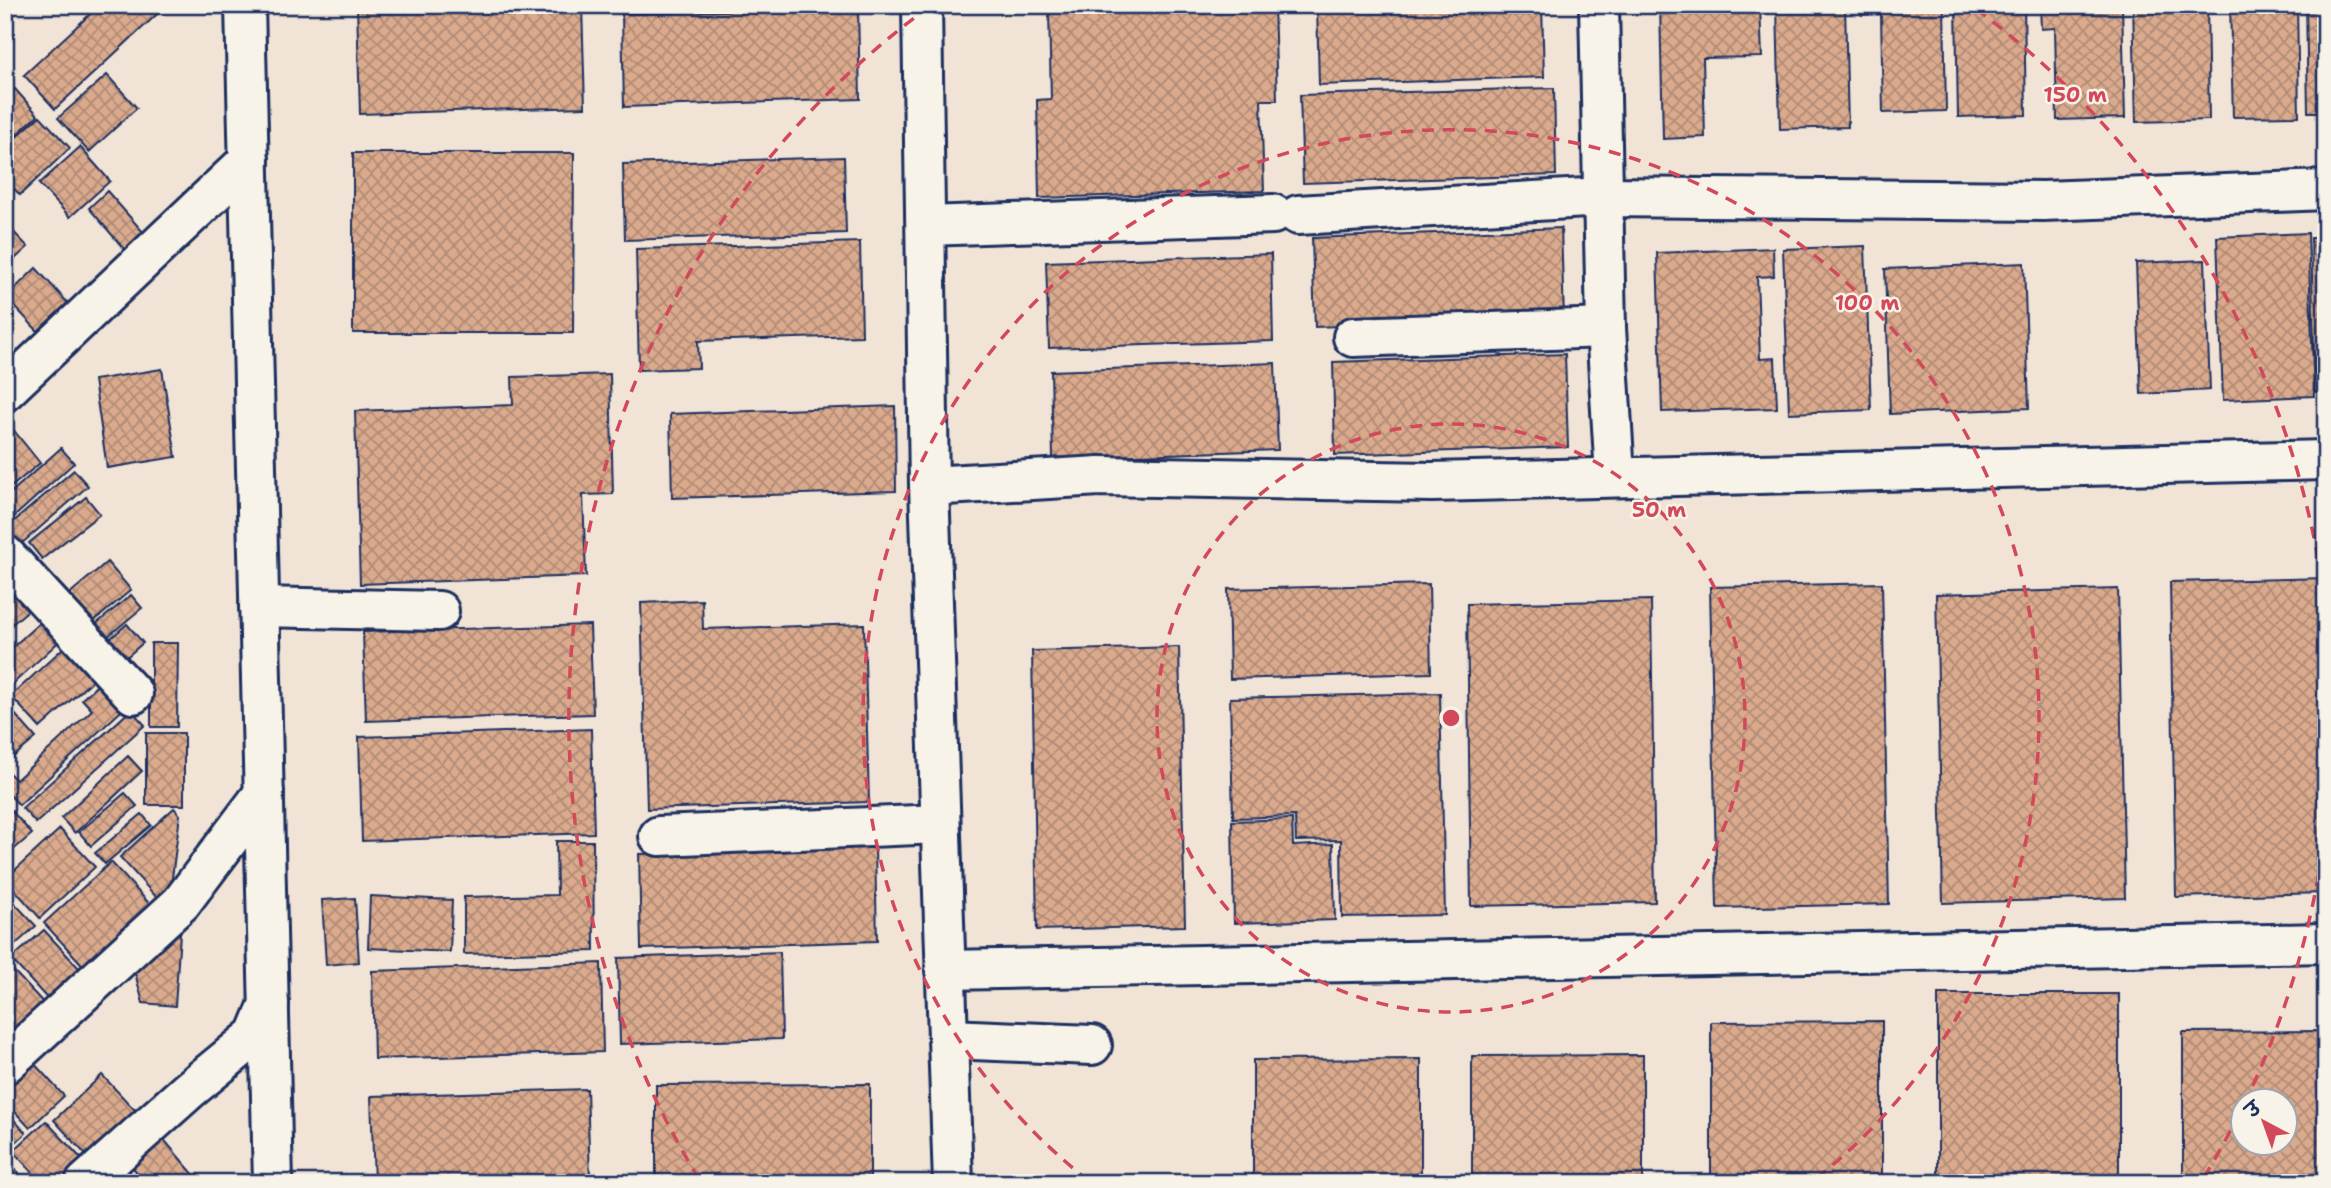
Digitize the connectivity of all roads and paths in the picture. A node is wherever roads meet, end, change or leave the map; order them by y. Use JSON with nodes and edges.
{"nodes":[{"id":1,"x":245,"y":5,"type":"edge"},
{"id":2,"x":922,"y":5,"type":"edge"},
{"id":3,"x":1599,"y":5,"type":"edge"},
{"id":4,"x":249,"y":160,"type":"junction"},
{"id":5,"x":2326,"y":190,"type":"edge"},
{"id":6,"x":1603,"y":197,"type":"junction"},
{"id":7,"x":926,"y":226,"type":"junction"},
{"id":8,"x":1605,"y":328,"type":"junction"},
{"id":9,"x":1353,"y":337,"type":"dead end"},
{"id":10,"x":5,"y":391,"type":"edge"},
{"id":11,"x":2326,"y":460,"type":"edge"},
{"id":12,"x":1615,"y":476,"type":"junction"},
{"id":13,"x":929,"y":486,"type":"junction"},
{"id":14,"x":5,"y":555,"type":"edge"},
{"id":15,"x":259,"y":607,"type":"junction"},
{"id":16,"x":439,"y":611,"type":"dead end"},
{"id":17,"x":133,"y":694,"type":"dead end"},
{"id":18,"x":264,"y":793,"type":"junction"},
{"id":19,"x":940,"y":824,"type":"junction"},
{"id":20,"x":659,"y":835,"type":"dead end"},
{"id":21,"x":2326,"y":943,"type":"edge"},
{"id":22,"x":945,"y":970,"type":"junction"},
{"id":23,"x":269,"y":1004,"type":"junction"},
{"id":24,"x":949,"y":1039,"type":"junction"},
{"id":25,"x":1092,"y":1045,"type":"dead end"},
{"id":26,"x":5,"y":1064,"type":"edge"},
{"id":27,"x":85,"y":1183,"type":"edge"},
{"id":28,"x":273,"y":1183,"type":"edge"},
{"id":29,"x":953,"y":1183,"type":"edge"}],
"edges":[{"from":1,"to":4,"type":"street"},
{"from":2,"to":7,"type":"street"},
{"from":3,"to":6,"type":"street"},
{"from":4,"to":10,"type":"street"},
{"from":4,"to":15,"type":"street"},
{"from":5,"to":6,"type":"street"},
{"from":6,"to":7,"type":"street"},
{"from":6,"to":8,"type":"street"},
{"from":7,"to":13,"type":"street"},
{"from":8,"to":9,"type":"street"},
{"from":8,"to":12,"type":"street"},
{"from":11,"to":12,"type":"street"},
{"from":12,"to":13,"type":"street"},
{"from":13,"to":19,"type":"street"},
{"from":14,"to":17,"type":"street"},
{"from":15,"to":16,"type":"street"},
{"from":15,"to":18,"type":"street"},
{"from":18,"to":23,"type":"street"},
{"from":18,"to":26,"type":"street"},
{"from":19,"to":20,"type":"street"},
{"from":19,"to":22,"type":"street"},
{"from":21,"to":22,"type":"street"},
{"from":22,"to":24,"type":"street"},
{"from":23,"to":27,"type":"street"},
{"from":23,"to":28,"type":"street"},
{"from":24,"to":25,"type":"street"},
{"from":24,"to":29,"type":"street"}]}
